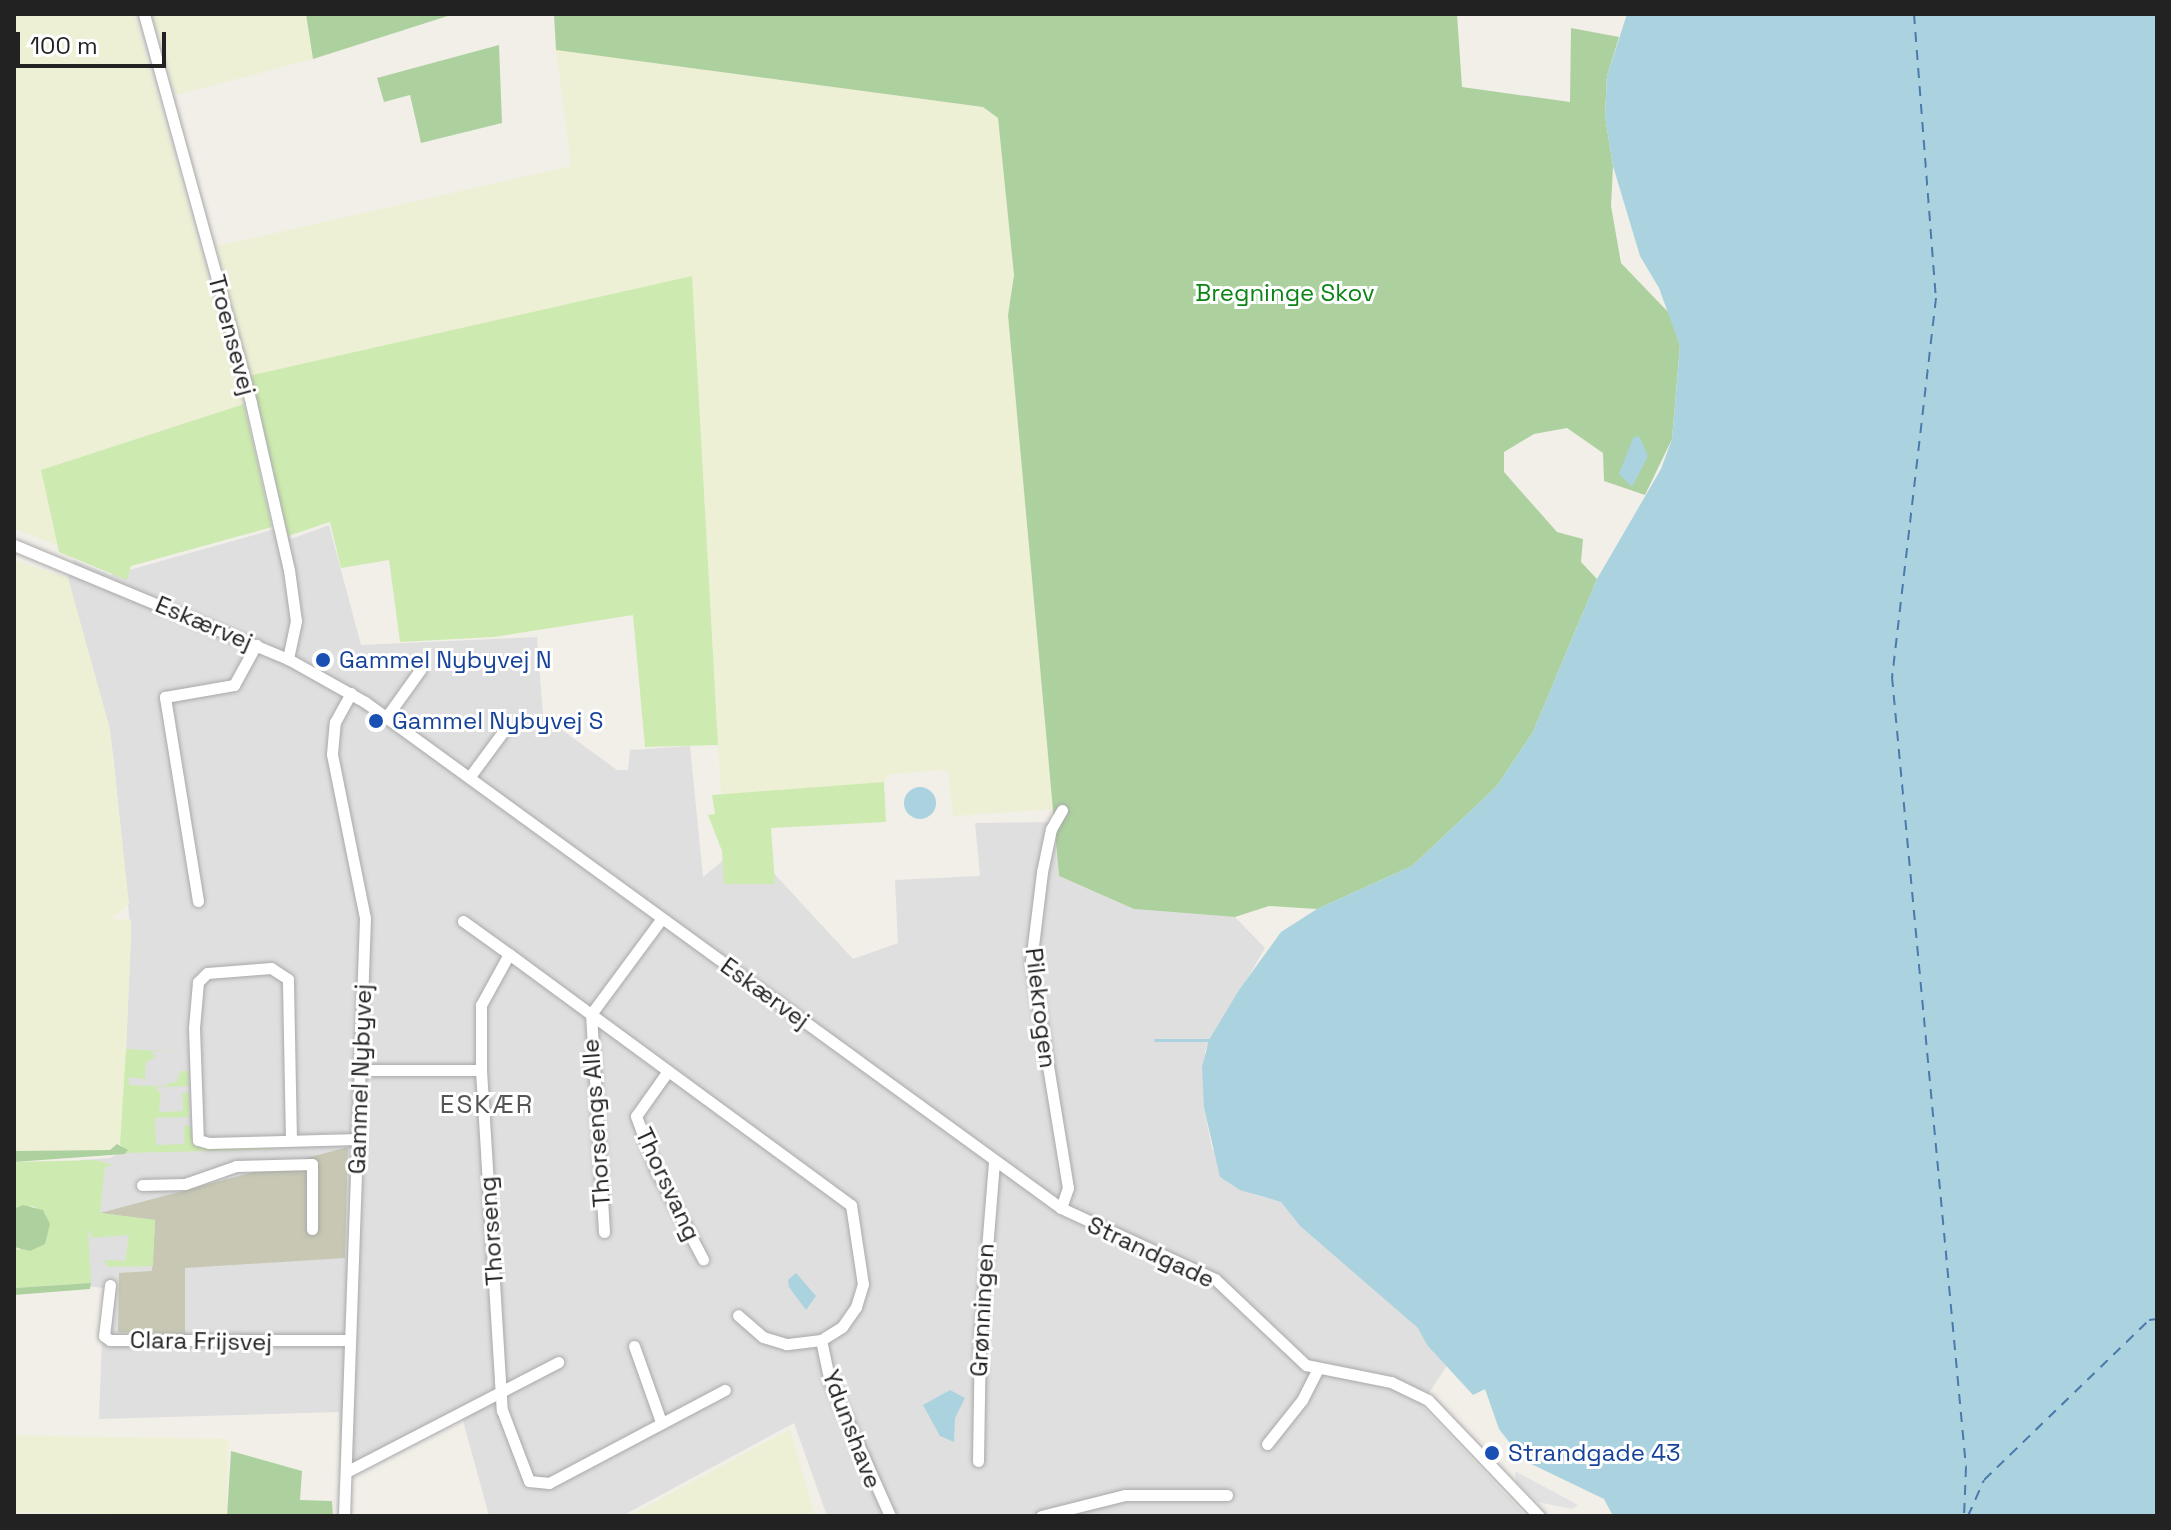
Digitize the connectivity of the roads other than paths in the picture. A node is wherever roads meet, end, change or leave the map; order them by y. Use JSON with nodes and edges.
{"nodes":[{"id":1,"x":144,"y":14,"type":"edge"},
{"id":2,"x":14,"y":545,"type":"edge"},
{"id":3,"x":256,"y":645,"type":"junction"},
{"id":4,"x":288,"y":659,"type":"junction"},
{"id":5,"x":420,"y":670,"type":"dead end"},
{"id":6,"x":351,"y":693,"type":"junction"},
{"id":7,"x":387,"y":716,"type":"junction"},
{"id":8,"x":502,"y":733,"type":"dead end"},
{"id":9,"x":471,"y":775,"type":"junction"},
{"id":10,"x":1062,"y":810,"type":"dead end"},
{"id":11,"x":198,"y":901,"type":"dead end"},
{"id":12,"x":662,"y":918,"type":"junction"},
{"id":13,"x":463,"y":921,"type":"dead end"},
{"id":14,"x":509,"y":954,"type":"junction"},
{"id":15,"x":591,"y":1014,"type":"junction"},
{"id":16,"x":360,"y":1070,"type":"junction"},
{"id":17,"x":481,"y":1070,"type":"junction"},
{"id":18,"x":668,"y":1071,"type":"junction"},
{"id":19,"x":358,"y":1139,"type":"junction"},
{"id":20,"x":290,"y":1140,"type":"junction"},
{"id":21,"x":994,"y":1161,"type":"junction"},
{"id":22,"x":290,"y":1164,"type":"junction"},
{"id":23,"x":142,"y":1185,"type":"dead end"},
{"id":24,"x":1061,"y":1208,"type":"junction"},
{"id":25,"x":312,"y":1229,"type":"dead end"},
{"id":26,"x":604,"y":1232,"type":"dead end"},
{"id":27,"x":703,"y":1259,"type":"dead end"},
{"id":28,"x":110,"y":1285,"type":"dead end"},
{"id":29,"x":738,"y":1315,"type":"dead end"},
{"id":30,"x":350,"y":1340,"type":"junction"},
{"id":31,"x":821,"y":1340,"type":"junction"},
{"id":32,"x":634,"y":1346,"type":"dead end"},
{"id":33,"x":558,"y":1362,"type":"dead end"},
{"id":34,"x":1318,"y":1369,"type":"junction"},
{"id":35,"x":725,"y":1390,"type":"dead end"},
{"id":36,"x":502,"y":1392,"type":"junction"},
{"id":37,"x":661,"y":1422,"type":"junction"},
{"id":38,"x":1267,"y":1444,"type":"dead end"},
{"id":39,"x":978,"y":1461,"type":"dead end"},
{"id":40,"x":346,"y":1472,"type":"junction"},
{"id":41,"x":1227,"y":1495,"type":"dead end"},
{"id":42,"x":344,"y":1516,"type":"edge"},
{"id":43,"x":890,"y":1516,"type":"edge"},
{"id":44,"x":1041,"y":1516,"type":"edge"},
{"id":45,"x":1539,"y":1516,"type":"edge"}],
"edges":[{"from":1,"to":4,"type":"street","name":"Troensevej"},
{"from":2,"to":3,"type":"street","name":"Eskærvej"},
{"from":3,"to":4,"type":"street","name":"Eskærvej"},
{"from":3,"to":11,"type":"street"},
{"from":4,"to":6,"type":"street","name":"Eskærvej"},
{"from":5,"to":7,"type":"street"},
{"from":6,"to":7,"type":"street","name":"Eskærvej"},
{"from":6,"to":16,"type":"street","name":"Gammel Nybyvej"},
{"from":7,"to":9,"type":"street","name":"Eskærvej"},
{"from":8,"to":9,"type":"street"},
{"from":9,"to":12,"type":"street","name":"Eskærvej"},
{"from":10,"to":24,"type":"street","name":"Pilekrogen"},
{"from":12,"to":15,"type":"street"},
{"from":12,"to":21,"type":"street","name":"Eskærvej"},
{"from":13,"to":14,"type":"street"},
{"from":14,"to":15,"type":"street"},
{"from":14,"to":17,"type":"street","name":"Thorseng"},
{"from":15,"to":18,"type":"street"},
{"from":15,"to":26,"type":"street","name":"Thorsengs Alle"},
{"from":16,"to":17,"type":"street"},
{"from":16,"to":19,"type":"street","name":"Gammel Nybyvej"},
{"from":17,"to":36,"type":"street","name":"Thorseng"},
{"from":18,"to":27,"type":"street","name":"Thorsvang"},
{"from":18,"to":31,"type":"street","name":"Ydunshave"},
{"from":19,"to":20,"type":"street"},
{"from":19,"to":30,"type":"street","name":"Gammel Nybyvej"},
{"from":20,"to":20,"type":"street"},
{"from":20,"to":22,"type":"street"},
{"from":21,"to":24,"type":"street","name":"Eskærvej"},
{"from":21,"to":39,"type":"street","name":"Grønningen"},
{"from":22,"to":23,"type":"street"},
{"from":22,"to":25,"type":"street"},
{"from":24,"to":34,"type":"street","name":"Strandgade"},
{"from":28,"to":30,"type":"street","name":"Clara Frijsvej"},
{"from":29,"to":31,"type":"street","name":"Ydunshave"},
{"from":30,"to":40,"type":"street","name":"Gammel Nybyvej"},
{"from":31,"to":43,"type":"street","name":"Ydunshave"},
{"from":32,"to":37,"type":"street"},
{"from":33,"to":36,"type":"street"},
{"from":34,"to":38,"type":"street"},
{"from":34,"to":45,"type":"street","name":"Strandgade"},
{"from":35,"to":37,"type":"street"},
{"from":36,"to":37,"type":"street","name":"Thorseng"},
{"from":36,"to":40,"type":"street"},
{"from":40,"to":42,"type":"street","name":"Gammel Nybyvej"},
{"from":41,"to":44,"type":"street"}]}
